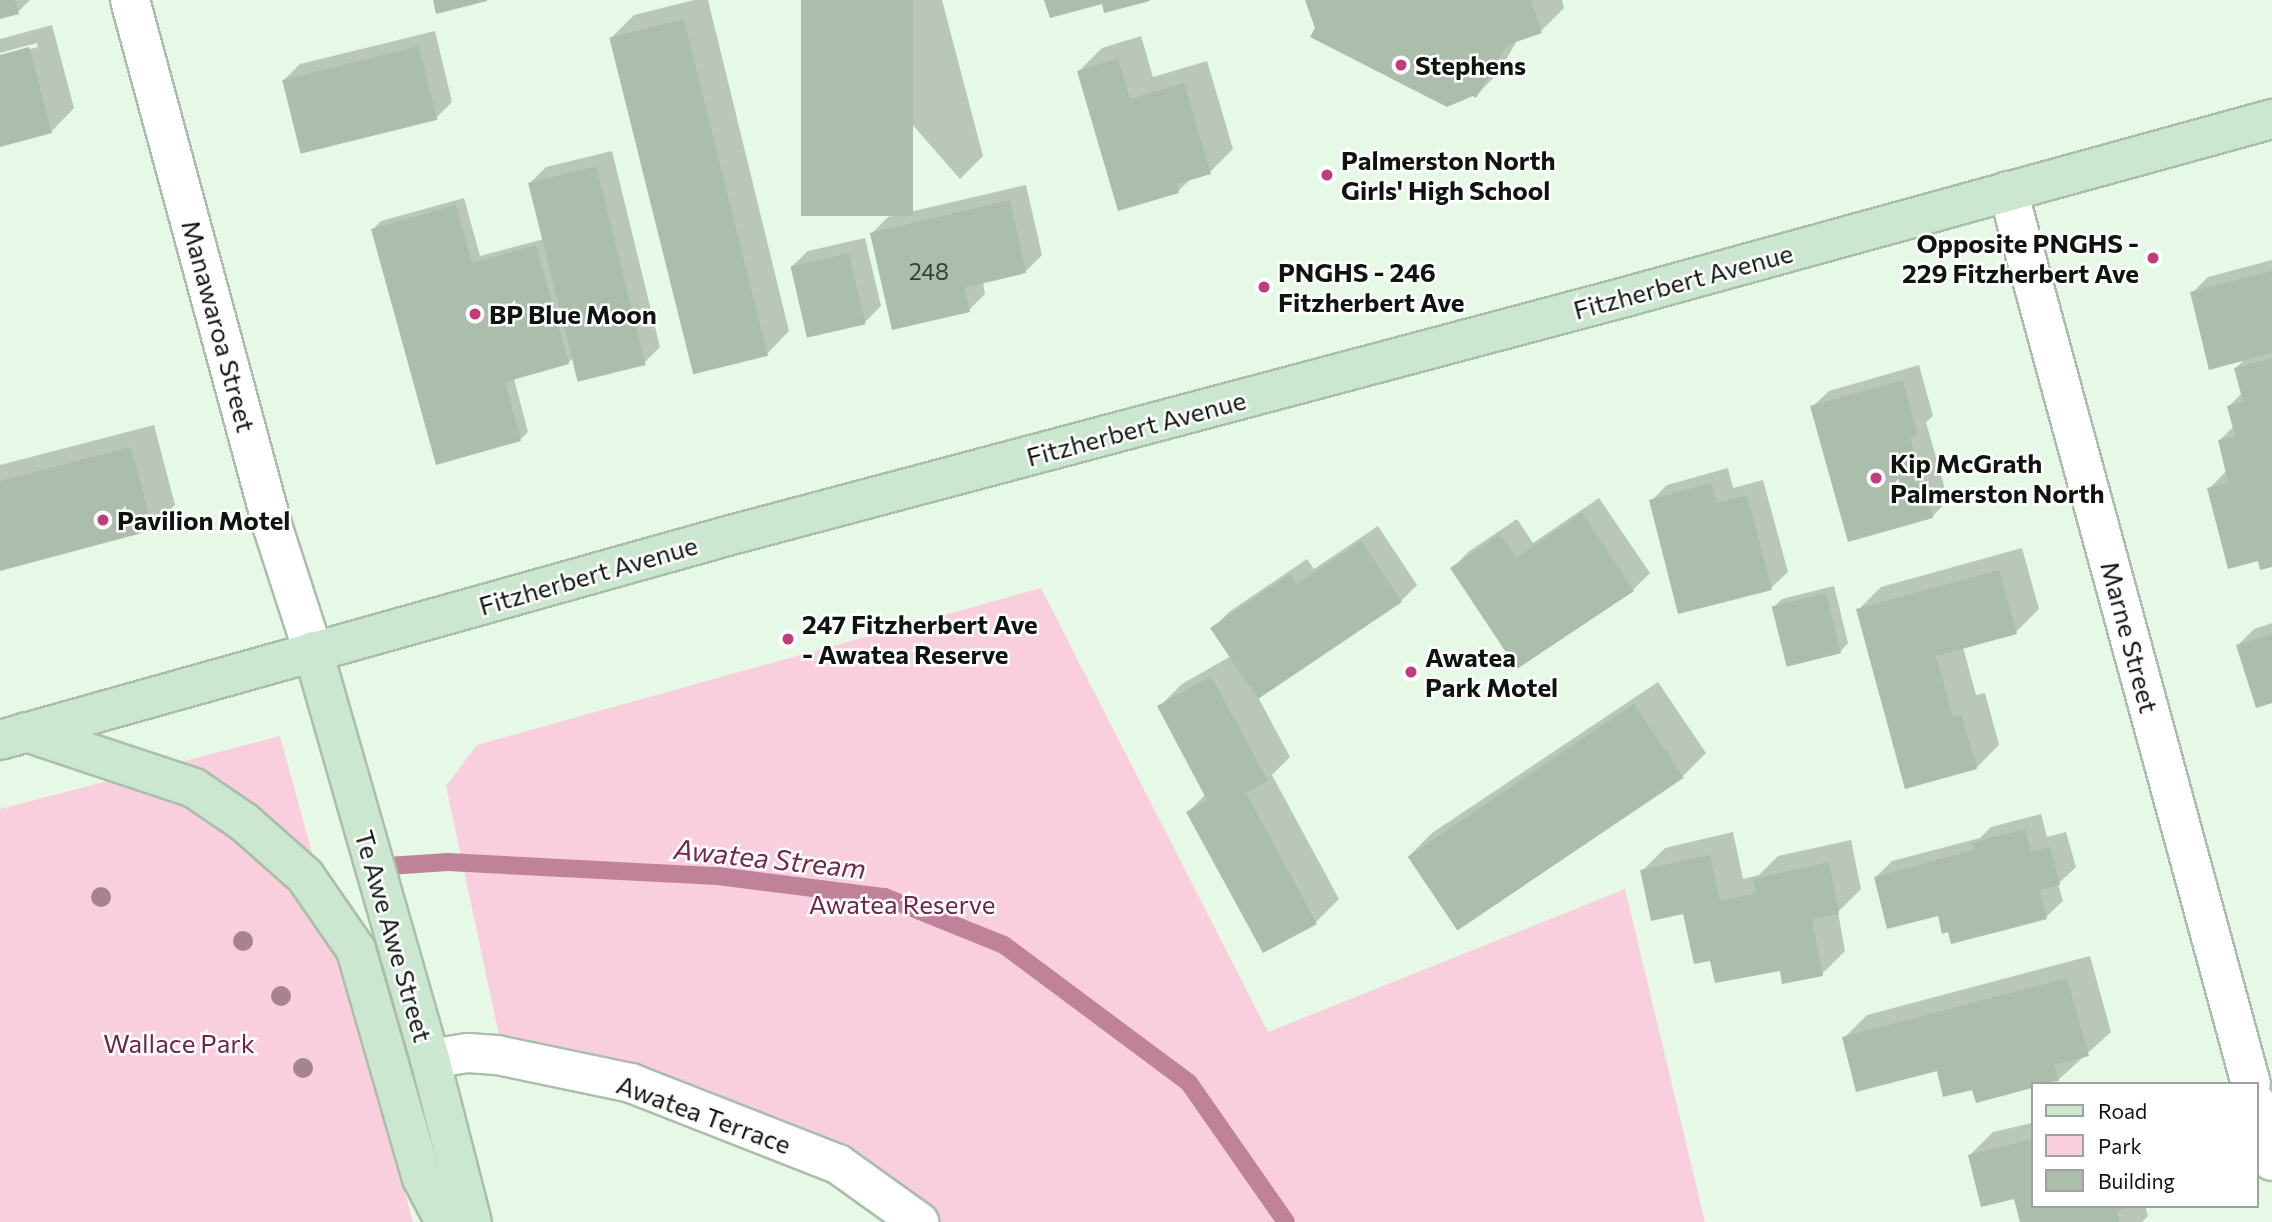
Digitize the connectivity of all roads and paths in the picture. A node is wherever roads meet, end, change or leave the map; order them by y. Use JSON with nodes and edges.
{"nodes":[{"id":1,"x":130,"y":0,"type":"edge"},
{"id":2,"x":2272,"y":119,"type":"edge"},
{"id":3,"x":2008,"y":191,"type":"junction"},
{"id":4,"x":313,"y":651,"type":"junction"},
{"id":5,"x":13,"y":736,"type":"edge"},
{"id":6,"x":430,"y":1059,"type":"junction"},
{"id":7,"x":2250,"y":1082,"type":"edge"},
{"id":8,"x":2258,"y":1110,"type":"edge"},
{"id":9,"x":2272,"y":1161,"type":"edge"},
{"id":10,"x":445,"y":1222,"type":"edge"},
{"id":11,"x":472,"y":1222,"type":"edge"},
{"id":12,"x":919,"y":1222,"type":"edge"}],
"edges":[{"from":1,"to":4,"type":"street","name":"Manawaroa Street"},
{"from":2,"to":3,"type":"main road","name":"Fitzherbert Avenue"},
{"from":3,"to":4,"type":"main road","name":"Fitzherbert Avenue"},
{"from":3,"to":7,"type":"street","name":"Marne Street"},
{"from":4,"to":5,"type":"main road","name":"Fitzherbert Avenue"},
{"from":4,"to":6,"type":"main road","name":"Te Awe Awe Street"},
{"from":5,"to":10,"type":"main road"},
{"from":6,"to":11,"type":"main road","name":"Te Awe Awe Street"},
{"from":6,"to":12,"type":"street","name":"Awatea Terrace"},
{"from":8,"to":9,"type":"street"}]}
